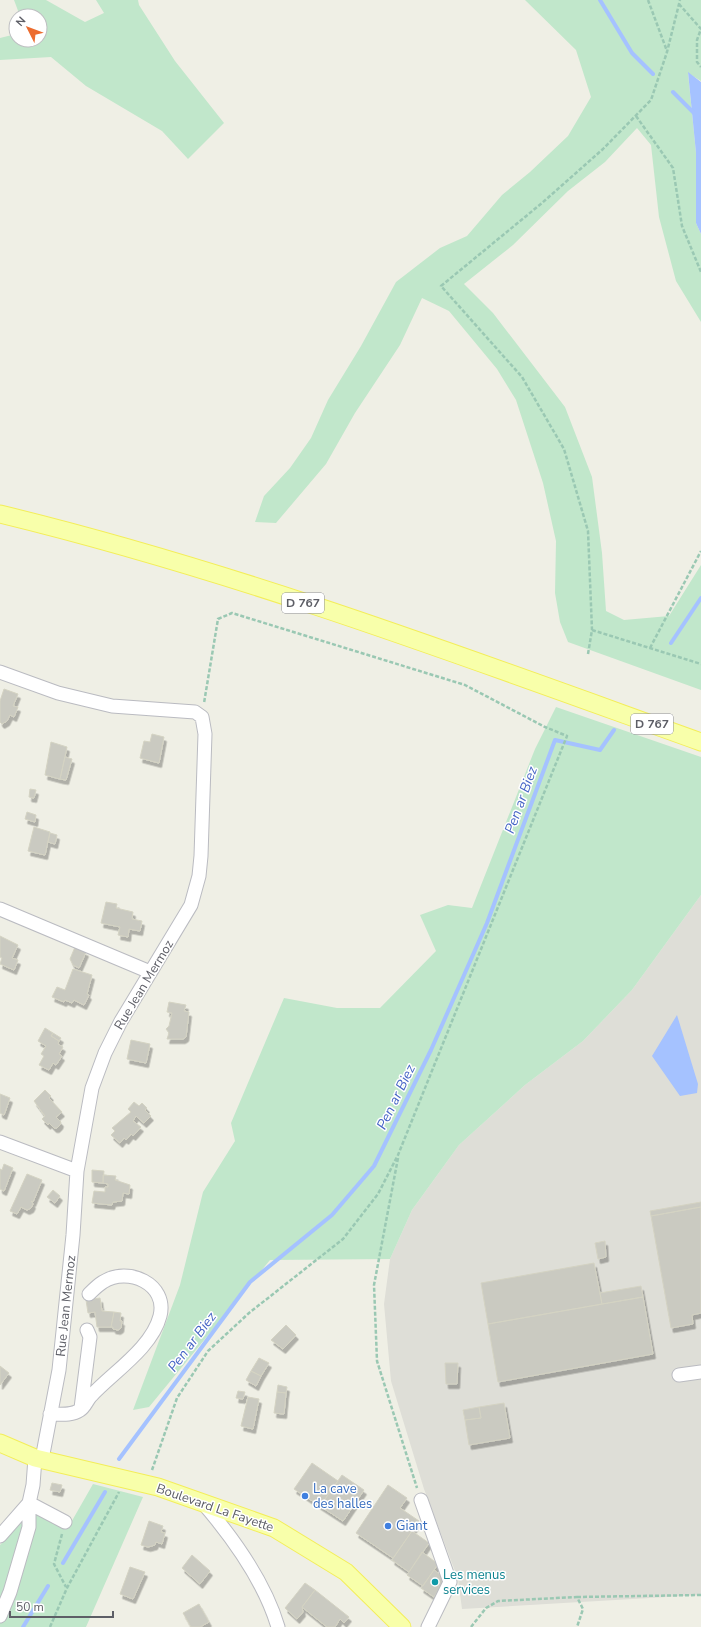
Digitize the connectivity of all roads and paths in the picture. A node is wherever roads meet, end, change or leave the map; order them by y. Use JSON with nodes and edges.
{"nodes":[{"id":1,"x":648,"y":0,"type":"edge"},
{"id":2,"x":679,"y":2,"type":"edge"},
{"id":3,"x":667,"y":52,"type":"junction"},
{"id":4,"x":701,"y":67,"type":"edge"},
{"id":5,"x":636,"y":116,"type":"junction"},
{"id":6,"x":701,"y":272,"type":"edge"},
{"id":7,"x":0,"y":514,"type":"edge"},
{"id":8,"x":701,"y":551,"type":"edge"},
{"id":9,"x":592,"y":630,"type":"junction"},
{"id":10,"x":650,"y":648,"type":"junction"},
{"id":11,"x":588,"y":654,"type":"dead end"},
{"id":12,"x":701,"y":664,"type":"edge"},
{"id":13,"x":0,"y":672,"type":"edge"},
{"id":14,"x":602,"y":707,"type":"junction"},
{"id":15,"x":202,"y":717,"type":"junction"},
{"id":16,"x":701,"y":731,"type":"edge"},
{"id":17,"x":701,"y":742,"type":"edge"},
{"id":18,"x":0,"y":909,"type":"edge"},
{"id":19,"x":150,"y":972,"type":"junction"},
{"id":20,"x":0,"y":1142,"type":"edge"},
{"id":21,"x":398,"y":1155,"type":"junction"},
{"id":22,"x":77,"y":1171,"type":"junction"},
{"id":23,"x":90,"y":1294,"type":"dead end"},
{"id":24,"x":87,"y":1330,"type":"dead end"},
{"id":25,"x":701,"y":1372,"type":"edge"},
{"id":26,"x":679,"y":1375,"type":"dead end"},
{"id":27,"x":81,"y":1410,"type":"junction"},
{"id":28,"x":50,"y":1414,"type":"junction"},
{"id":29,"x":0,"y":1443,"type":"edge"},
{"id":30,"x":38,"y":1458,"type":"junction"},
{"id":31,"x":152,"y":1470,"type":"dead end"},
{"id":32,"x":121,"y":1487,"type":"dead end"},
{"id":33,"x":421,"y":1500,"type":"joint"},
{"id":34,"x":29,"y":1503,"type":"junction"},
{"id":35,"x":203,"y":1503,"type":"junction"},
{"id":36,"x":66,"y":1522,"type":"joint"},
{"id":37,"x":0,"y":1536,"type":"edge"},
{"id":38,"x":66,"y":1588,"type":"junction"},
{"id":39,"x":701,"y":1595,"type":"edge"},
{"id":40,"x":577,"y":1597,"type":"junction"},
{"id":41,"x":0,"y":1616,"type":"edge"},
{"id":42,"x":50,"y":1627,"type":"edge"},
{"id":43,"x":278,"y":1627,"type":"edge"},
{"id":44,"x":402,"y":1627,"type":"edge"},
{"id":45,"x":428,"y":1627,"type":"edge"},
{"id":46,"x":471,"y":1627,"type":"edge"},
{"id":47,"x":577,"y":1627,"type":"edge"}],
"edges":[{"from":1,"to":3,"type":"path"},
{"from":2,"to":3,"type":"path"},
{"from":2,"to":4,"type":"path"},
{"from":3,"to":5,"type":"path"},
{"from":5,"to":6,"type":"path"},
{"from":5,"to":9,"type":"path"},
{"from":7,"to":14,"type":"main road","number":"D 767"},
{"from":8,"to":10,"type":"path"},
{"from":9,"to":10,"type":"path"},
{"from":9,"to":11,"type":"path"},
{"from":10,"to":12,"type":"path"},
{"from":13,"to":15,"type":"street"},
{"from":14,"to":16,"type":"main road","number":"D 767"},
{"from":14,"to":17,"type":"main road","number":"D 767"},
{"from":15,"to":19,"type":"street","name":"Rue Jean Mermoz"},
{"from":15,"to":21,"type":"path"},
{"from":18,"to":19,"type":"street"},
{"from":19,"to":22,"type":"street","name":"Rue Jean Mermoz"},
{"from":20,"to":22,"type":"street"},
{"from":21,"to":31,"type":"path"},
{"from":21,"to":33,"type":"path"},
{"from":22,"to":28,"type":"street","name":"Rue Jean Mermoz"},
{"from":23,"to":27,"type":"street"},
{"from":24,"to":27,"type":"street"},
{"from":25,"to":26,"type":"street"},
{"from":27,"to":28,"type":"street"},
{"from":28,"to":30,"type":"street","name":"Rue Jean Mermoz"},
{"from":29,"to":30,"type":"main road","name":"Boulevard La Fayette"},
{"from":30,"to":34,"type":"street","name":"Rue Jean Mermoz"},
{"from":30,"to":35,"type":"main road","name":"Boulevard La Fayette"},
{"from":32,"to":38,"type":"path"},
{"from":33,"to":45,"type":"street"},
{"from":34,"to":36,"type":"street"},
{"from":34,"to":37,"type":"street"},
{"from":34,"to":41,"type":"street","name":"Rue Jean Mermoz"},
{"from":35,"to":43,"type":"street"},
{"from":35,"to":44,"type":"main road","name":"Boulevard La Fayette"},
{"from":36,"to":38,"type":"path"},
{"from":38,"to":42,"type":"path"},
{"from":39,"to":40,"type":"path"},
{"from":40,"to":46,"type":"path"},
{"from":40,"to":47,"type":"path"}]}
